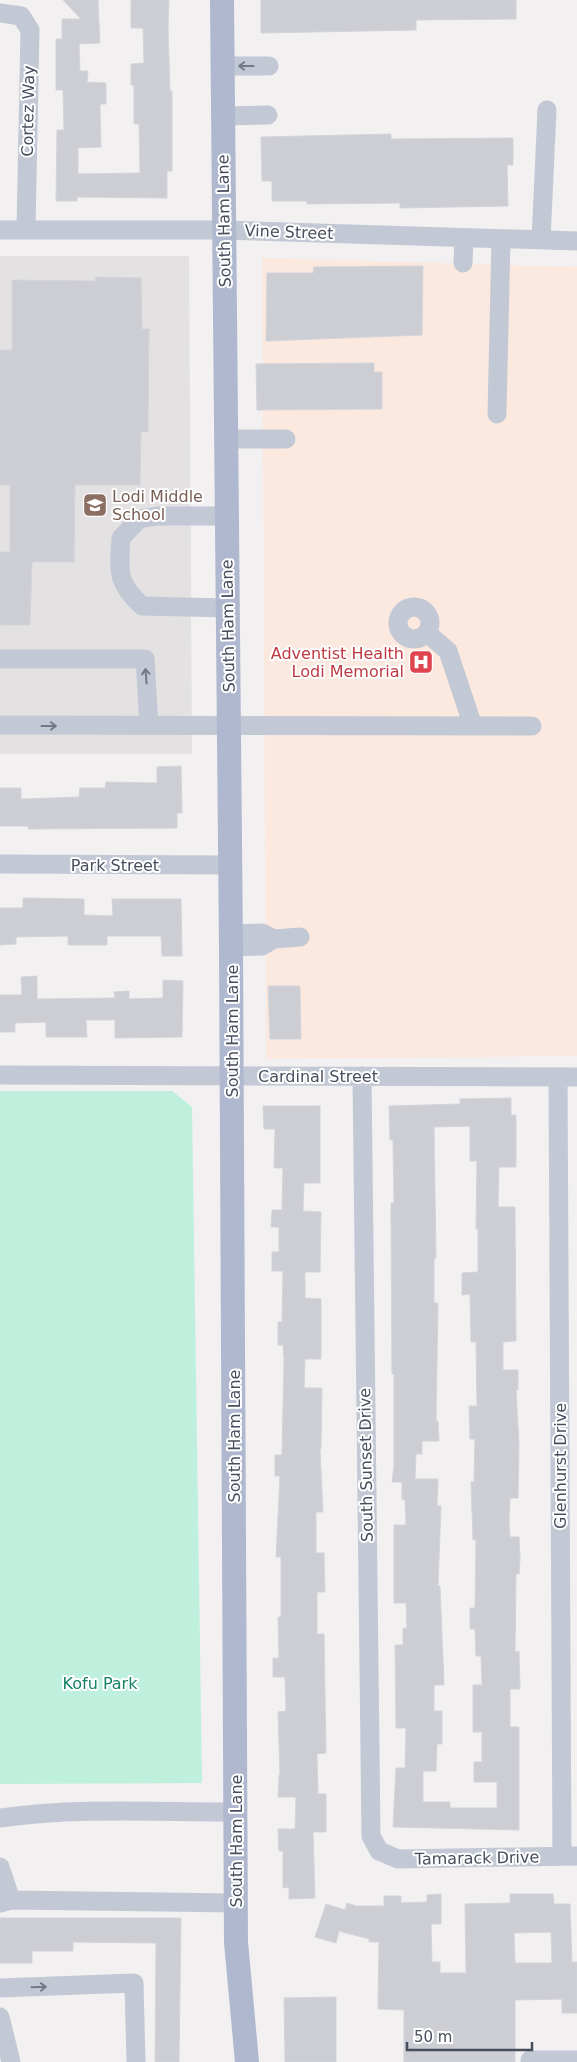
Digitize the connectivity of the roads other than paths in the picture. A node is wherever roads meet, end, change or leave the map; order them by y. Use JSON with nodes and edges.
{"nodes":[{"id":1,"x":222,"y":0,"type":"edge"},
{"id":2,"x":0,"y":13,"type":"edge"},
{"id":3,"x":223,"y":66,"type":"junction"},
{"id":4,"x":269,"y":66,"type":"dead end"},
{"id":5,"x":547,"y":110,"type":"dead end"},
{"id":6,"x":268,"y":115,"type":"dead end"},
{"id":7,"x":224,"y":116,"type":"junction"},
{"id":8,"x":0,"y":230,"type":"edge"},
{"id":9,"x":26,"y":230,"type":"junction"},
{"id":10,"x":225,"y":230,"type":"junction"},
{"id":11,"x":464,"y":238,"type":"junction"},
{"id":12,"x":501,"y":239,"type":"junction"},
{"id":13,"x":541,"y":240,"type":"junction"},
{"id":14,"x":577,"y":242,"type":"edge"},
{"id":15,"x":463,"y":263,"type":"dead end"},
{"id":16,"x":497,"y":414,"type":"dead end"},
{"id":17,"x":226,"y":439,"type":"junction"},
{"id":18,"x":286,"y":439,"type":"dead end"},
{"id":19,"x":227,"y":516,"type":"junction"},
{"id":20,"x":228,"y":608,"type":"junction"},
{"id":21,"x":427,"y":633,"type":"junction"},
{"id":22,"x":0,"y":659,"type":"edge"},
{"id":23,"x":229,"y":724,"type":"junction"},
{"id":24,"x":0,"y":725,"type":"edge"},
{"id":25,"x":150,"y":725,"type":"junction"},
{"id":26,"x":473,"y":726,"type":"junction"},
{"id":27,"x":532,"y":726,"type":"dead end"},
{"id":28,"x":0,"y":864,"type":"edge"},
{"id":29,"x":230,"y":865,"type":"junction"},
{"id":30,"x":300,"y":937,"type":"dead end"},
{"id":31,"x":231,"y":940,"type":"junction"},
{"id":32,"x":0,"y":1075,"type":"edge"},
{"id":33,"x":232,"y":1076,"type":"junction"},
{"id":34,"x":362,"y":1076,"type":"junction"},
{"id":35,"x":558,"y":1077,"type":"junction"},
{"id":36,"x":577,"y":1077,"type":"edge"},
{"id":37,"x":236,"y":1812,"type":"junction"},
{"id":38,"x":0,"y":1818,"type":"edge"},
{"id":39,"x":379,"y":1851,"type":"joint"},
{"id":40,"x":569,"y":1856,"type":"edge"},
{"id":41,"x":0,"y":1867,"type":"edge"},
{"id":42,"x":5,"y":1901,"type":"edge"},
{"id":43,"x":236,"y":1903,"type":"junction"},
{"id":44,"x":0,"y":1988,"type":"edge"},
{"id":45,"x":0,"y":2017,"type":"edge"},
{"id":46,"x":530,"y":2060,"type":"dead end"},
{"id":47,"x":577,"y":2060,"type":"edge"},
{"id":48,"x":11,"y":2062,"type":"edge"},
{"id":49,"x":136,"y":2062,"type":"edge"},
{"id":50,"x":247,"y":2062,"type":"edge"}],
"edges":[{"from":1,"to":3,"type":"main road","name":"South Ham Lane"},
{"from":2,"to":9,"type":"street","name":"Cortez Way"},
{"from":4,"to":3,"type":"street","one_way":true},
{"from":3,"to":7,"type":"main road","name":"South Ham Lane"},
{"from":5,"to":13,"type":"street"},
{"from":6,"to":7,"type":"street"},
{"from":7,"to":10,"type":"main road","name":"South Ham Lane"},
{"from":8,"to":9,"type":"street","name":"Vine Street"},
{"from":9,"to":10,"type":"street","name":"Vine Street"},
{"from":10,"to":11,"type":"street","name":"Vine Street"},
{"from":10,"to":17,"type":"main road","name":"South Ham Lane"},
{"from":11,"to":12,"type":"street","name":"Vine Street"},
{"from":11,"to":15,"type":"street"},
{"from":12,"to":13,"type":"street","name":"Vine Street"},
{"from":12,"to":16,"type":"street"},
{"from":13,"to":14,"type":"street","name":"Vine Street"},
{"from":17,"to":18,"type":"street"},
{"from":17,"to":19,"type":"main road","name":"South Ham Lane"},
{"from":19,"to":20,"type":"main road","name":"South Ham Lane"},
{"from":19,"to":20,"type":"street"},
{"from":20,"to":23,"type":"main road","name":"South Ham Lane"},
{"from":21,"to":21,"type":"street"},
{"from":21,"to":26,"type":"street"},
{"from":25,"to":22,"type":"street","one_way":true},
{"from":23,"to":25,"type":"street"},
{"from":23,"to":26,"type":"street"},
{"from":23,"to":29,"type":"main road","name":"South Ham Lane"},
{"from":24,"to":25,"type":"street","one_way":true},
{"from":26,"to":27,"type":"street"},
{"from":28,"to":29,"type":"street","name":"Park Street"},
{"from":29,"to":31,"type":"main road","name":"South Ham Lane"},
{"from":30,"to":31,"type":"street"},
{"from":31,"to":33,"type":"main road","name":"South Ham Lane"},
{"from":32,"to":33,"type":"street","name":"Cardinal Street"},
{"from":33,"to":34,"type":"street","name":"Cardinal Street"},
{"from":33,"to":37,"type":"main road","name":"South Ham Lane"},
{"from":34,"to":35,"type":"street","name":"Cardinal Street"},
{"from":34,"to":39,"type":"street","name":"South Sunset Drive"},
{"from":35,"to":36,"type":"street","name":"Cardinal Street"},
{"from":35,"to":40,"type":"street","name":"Glenhurst Drive"},
{"from":37,"to":38,"type":"street"},
{"from":37,"to":43,"type":"main road","name":"South Ham Lane"},
{"from":39,"to":40,"type":"street","name":"Tamarack Drive"},
{"from":41,"to":42,"type":"street"},
{"from":42,"to":43,"type":"street"},
{"from":43,"to":50,"type":"main road","name":"South Ham Lane"},
{"from":44,"to":49,"type":"street","one_way":true},
{"from":45,"to":48,"type":"street"},
{"from":46,"to":47,"type":"street"}]}
